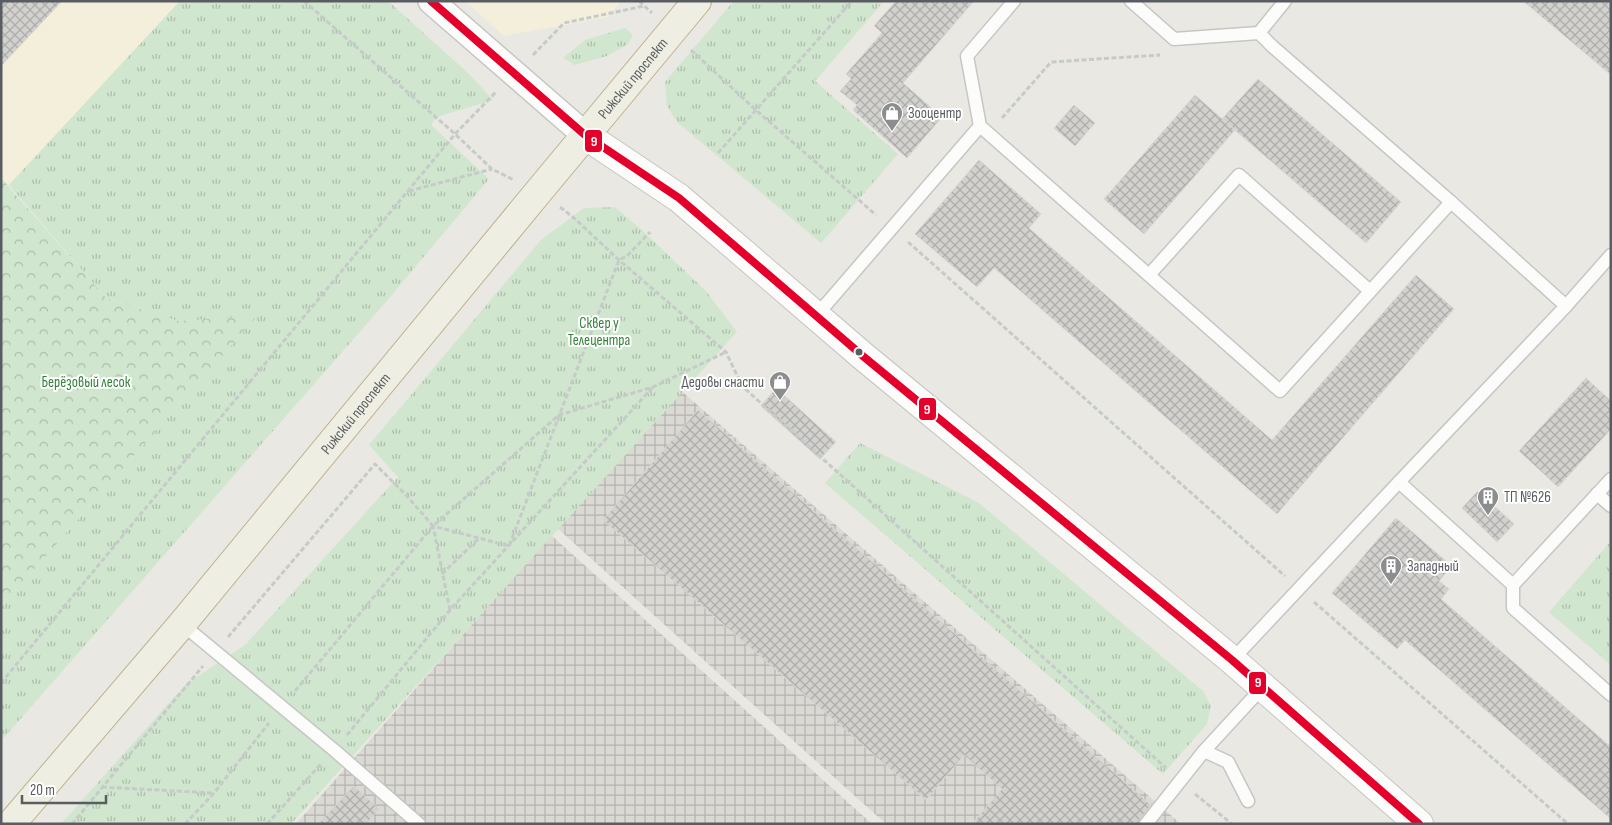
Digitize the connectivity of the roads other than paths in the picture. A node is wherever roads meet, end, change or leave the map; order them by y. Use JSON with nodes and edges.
{"nodes":[{"id":1,"x":431,"y":1,"type":"edge"},
{"id":2,"x":697,"y":1,"type":"edge"},
{"id":3,"x":1014,"y":1,"type":"edge"},
{"id":4,"x":1132,"y":1,"type":"edge"},
{"id":5,"x":1285,"y":1,"type":"edge"},
{"id":6,"x":1258,"y":33,"type":"junction"},
{"id":7,"x":984,"y":130,"type":"junction"},
{"id":8,"x":585,"y":135,"type":"junction"},
{"id":9,"x":1451,"y":202,"type":"junction"},
{"id":10,"x":1611,"y":256,"type":"edge"},
{"id":11,"x":1149,"y":275,"type":"junction"},
{"id":12,"x":1370,"y":291,"type":"junction"},
{"id":13,"x":1566,"y":306,"type":"junction"},
{"id":14,"x":816,"y":316,"type":"junction"},
{"id":15,"x":1611,"y":479,"type":"edge"},
{"id":16,"x":1399,"y":482,"type":"junction"},
{"id":17,"x":1598,"y":494,"type":"junction"},
{"id":18,"x":1611,"y":506,"type":"edge"},
{"id":19,"x":1513,"y":585,"type":"junction"},
{"id":20,"x":182,"y":624,"type":"junction"},
{"id":21,"x":1232,"y":660,"type":"junction"},
{"id":22,"x":1262,"y":688,"type":"junction"},
{"id":23,"x":1611,"y":695,"type":"edge"},
{"id":24,"x":1204,"y":751,"type":"junction"},
{"id":25,"x":1248,"y":801,"type":"dead end"},
{"id":26,"x":11,"y":824,"type":"edge"},
{"id":27,"x":419,"y":824,"type":"edge"},
{"id":28,"x":1146,"y":824,"type":"edge"},
{"id":29,"x":1419,"y":824,"type":"edge"}],
"edges":[{"from":1,"to":8,"type":"street"},
{"from":2,"to":8,"type":"highway","name":"Рижский проспект"},
{"from":3,"to":7,"type":"lane"},
{"from":4,"to":6,"type":"lane"},
{"from":5,"to":6,"type":"lane"},
{"from":6,"to":9,"type":"lane"},
{"from":7,"to":11,"type":"lane"},
{"from":7,"to":14,"type":"lane"},
{"from":8,"to":14,"type":"main road"},
{"from":8,"to":20,"type":"highway","name":"Рижский проспект"},
{"from":9,"to":12,"type":"lane"},
{"from":9,"to":13,"type":"lane"},
{"from":10,"to":13,"type":"lane"},
{"from":11,"to":12,"type":"lane"},
{"from":11,"to":12,"type":"lane"},
{"from":13,"to":16,"type":"lane"},
{"from":14,"to":21,"type":"main road"},
{"from":15,"to":17,"type":"lane"},
{"from":16,"to":19,"type":"lane"},
{"from":16,"to":21,"type":"lane"},
{"from":17,"to":18,"type":"lane"},
{"from":17,"to":19,"type":"lane"},
{"from":19,"to":23,"type":"lane"},
{"from":20,"to":26,"type":"highway","name":"Рижский проспект"},
{"from":20,"to":27,"type":"lane"},
{"from":21,"to":22,"type":"main road"},
{"from":22,"to":24,"type":"lane"},
{"from":22,"to":29,"type":"main road"},
{"from":24,"to":25,"type":"lane"},
{"from":24,"to":28,"type":"lane"}]}
